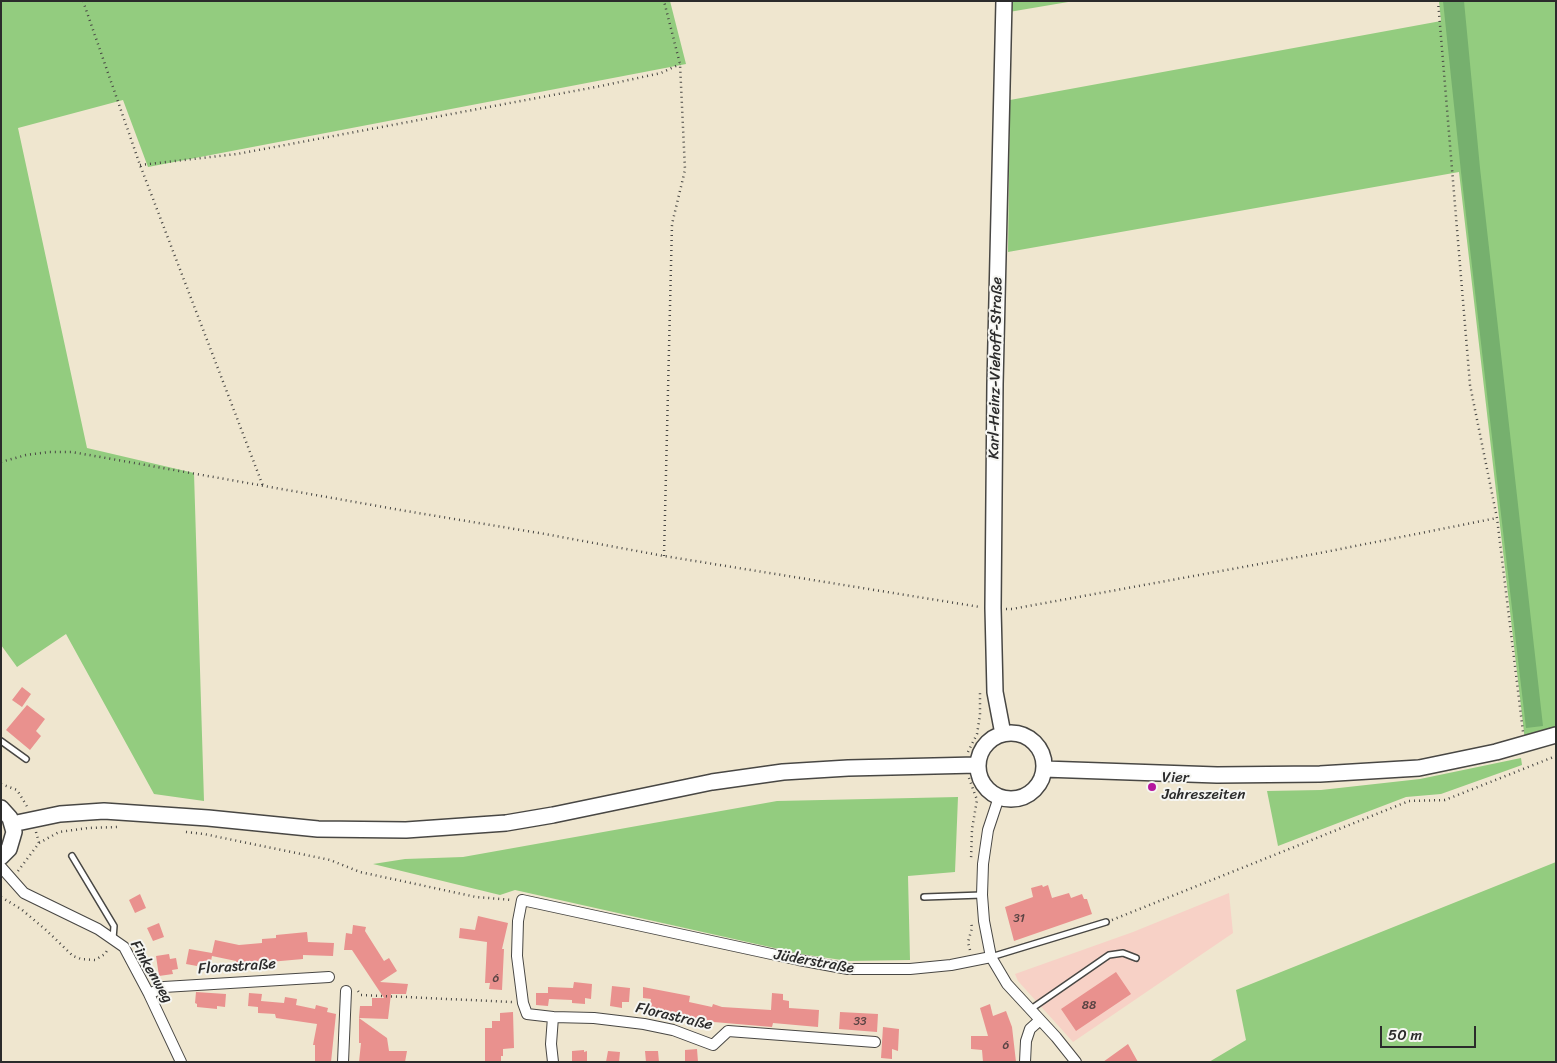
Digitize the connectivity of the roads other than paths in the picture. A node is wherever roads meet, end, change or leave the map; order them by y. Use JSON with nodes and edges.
{"nodes":[{"id":1,"x":1004,"y":1,"type":"edge"},
{"id":2,"x":1003,"y":734,"type":"junction"},
{"id":3,"x":1556,"y":735,"type":"edge"},
{"id":4,"x":1,"y":741,"type":"edge"},
{"id":5,"x":26,"y":759,"type":"dead end"},
{"id":6,"x":977,"y":766,"type":"junction"},
{"id":7,"x":1044,"y":769,"type":"junction"},
{"id":8,"x":999,"y":797,"type":"junction"},
{"id":9,"x":1,"y":808,"type":"edge"},
{"id":10,"x":12,"y":824,"type":"junction"},
{"id":11,"x":72,"y":856,"type":"dead end"},
{"id":12,"x":1,"y":857,"type":"edge"},
{"id":13,"x":1,"y":867,"type":"edge"},
{"id":14,"x":982,"y":895,"type":"junction"},
{"id":15,"x":924,"y":897,"type":"dead end"},
{"id":16,"x":1106,"y":922,"type":"road end"},
{"id":17,"x":113,"y":940,"type":"junction"},
{"id":18,"x":991,"y":957,"type":"junction"},
{"id":19,"x":1136,"y":958,"type":"dead end"},
{"id":20,"x":329,"y":976,"type":"dead end"},
{"id":21,"x":346,"y":992,"type":"dead end"},
{"id":22,"x":149,"y":994,"type":"junction"},
{"id":23,"x":1031,"y":1010,"type":"junction"},
{"id":24,"x":553,"y":1017,"type":"junction"},
{"id":25,"x":1040,"y":1020,"type":"junction"},
{"id":26,"x":875,"y":1042,"type":"dead end"},
{"id":27,"x":181,"y":1062,"type":"edge"},
{"id":28,"x":343,"y":1062,"type":"edge"},
{"id":29,"x":554,"y":1062,"type":"edge"},
{"id":30,"x":1025,"y":1062,"type":"edge"},
{"id":31,"x":1076,"y":1062,"type":"edge"}],
"edges":[{"from":1,"to":2,"type":"main road","name":"Karl-Heinz-Viehoff-Straße"},
{"from":2,"to":6,"type":"main road"},
{"from":2,"to":7,"type":"main road"},
{"from":3,"to":7,"type":"main road"},
{"from":4,"to":5,"type":"lane"},
{"from":6,"to":8,"type":"main road"},
{"from":6,"to":10,"type":"main road"},
{"from":7,"to":8,"type":"main road"},
{"from":8,"to":14,"type":"street"},
{"from":9,"to":10,"type":"main road"},
{"from":10,"to":12,"type":"main road"},
{"from":11,"to":17,"type":"lane"},
{"from":13,"to":17,"type":"street","name":"Finkenweg"},
{"from":14,"to":15,"type":"lane"},
{"from":14,"to":18,"type":"street"},
{"from":16,"to":18,"type":"lane","name":"Jüderstraße"},
{"from":17,"to":22,"type":"street","name":"Finkenweg"},
{"from":18,"to":23,"type":"street"},
{"from":18,"to":24,"type":"street","name":"Jüderstraße"},
{"from":19,"to":23,"type":"lane"},
{"from":20,"to":22,"type":"street","name":"Florastraße"},
{"from":21,"to":28,"type":"street"},
{"from":22,"to":27,"type":"street","name":"Finkenweg"},
{"from":23,"to":25,"type":"street"},
{"from":24,"to":26,"type":"street","name":"Florastraße"},
{"from":24,"to":29,"type":"street"},
{"from":25,"to":30,"type":"street"},
{"from":25,"to":31,"type":"street"}]}
